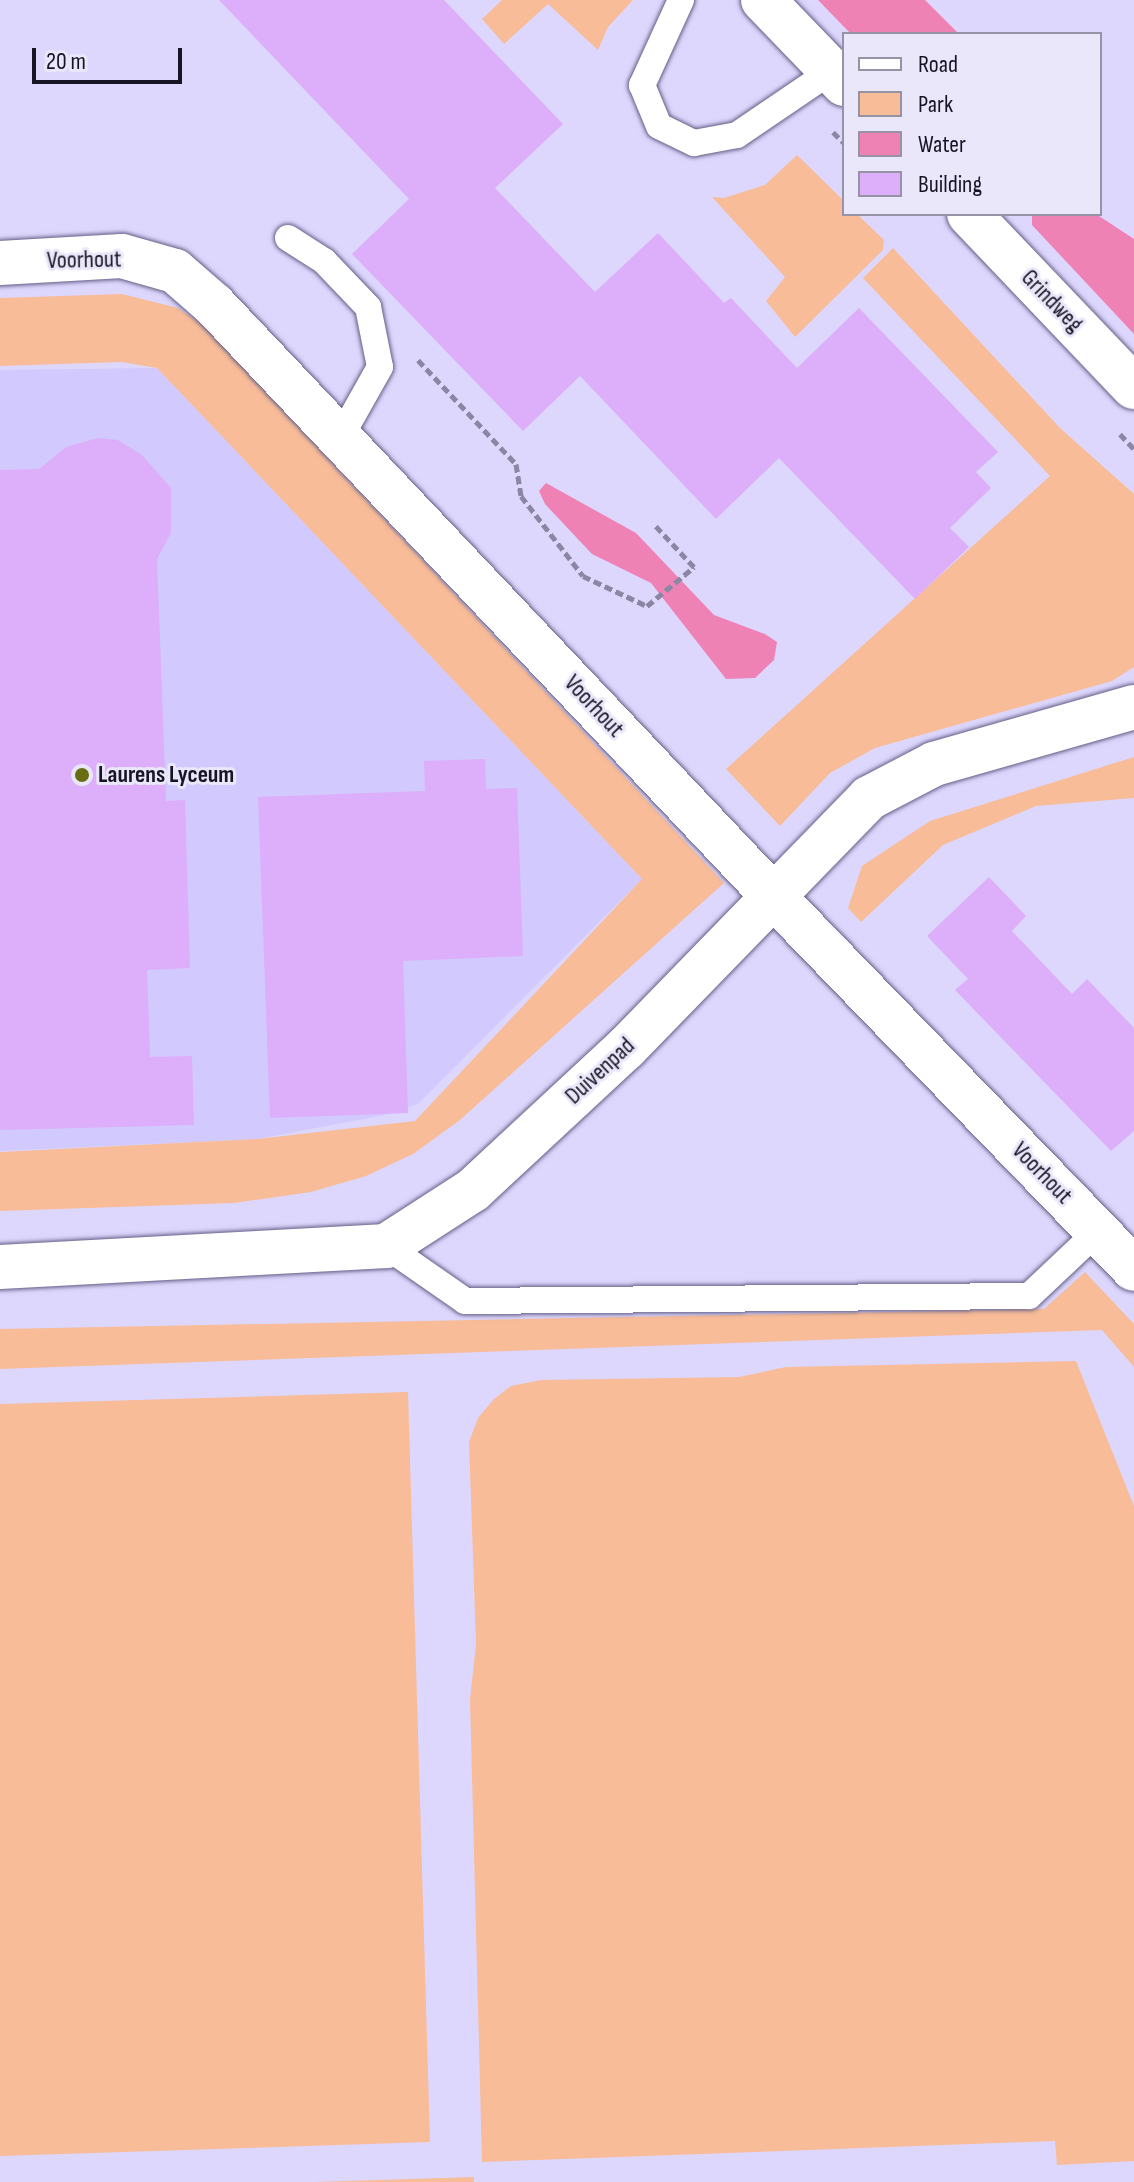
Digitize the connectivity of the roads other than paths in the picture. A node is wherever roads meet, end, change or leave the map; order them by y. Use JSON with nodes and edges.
{"nodes":[{"id":1,"x":681,"y":0,"type":"edge"},
{"id":2,"x":763,"y":0,"type":"edge"},
{"id":3,"x":837,"y":77,"type":"edge"},
{"id":4,"x":971,"y":216,"type":"edge"},
{"id":5,"x":288,"y":238,"type":"dead end"},
{"id":6,"x":0,"y":263,"type":"edge"},
{"id":7,"x":1134,"y":387,"type":"edge"},
{"id":8,"x":340,"y":438,"type":"junction"},
{"id":9,"x":1134,"y":707,"type":"edge"},
{"id":10,"x":775,"y":898,"type":"junction"},
{"id":11,"x":1120,"y":1244,"type":"edge"},
{"id":12,"x":386,"y":1246,"type":"junction"},
{"id":13,"x":0,"y":1267,"type":"edge"}],
"edges":[{"from":1,"to":3,"type":"lane"},
{"from":2,"to":3,"type":"street"},
{"from":4,"to":7,"type":"street","name":"Grindweg"},
{"from":5,"to":8,"type":"lane"},
{"from":6,"to":8,"type":"street","name":"Voorhout"},
{"from":8,"to":10,"type":"street","name":"Voorhout"},
{"from":9,"to":10,"type":"street","name":"Duivenpad"},
{"from":10,"to":11,"type":"street","name":"Voorhout"},
{"from":10,"to":12,"type":"street","name":"Duivenpad"},
{"from":11,"to":12,"type":"lane"},
{"from":12,"to":13,"type":"street","name":"Duivenpad"}]}
